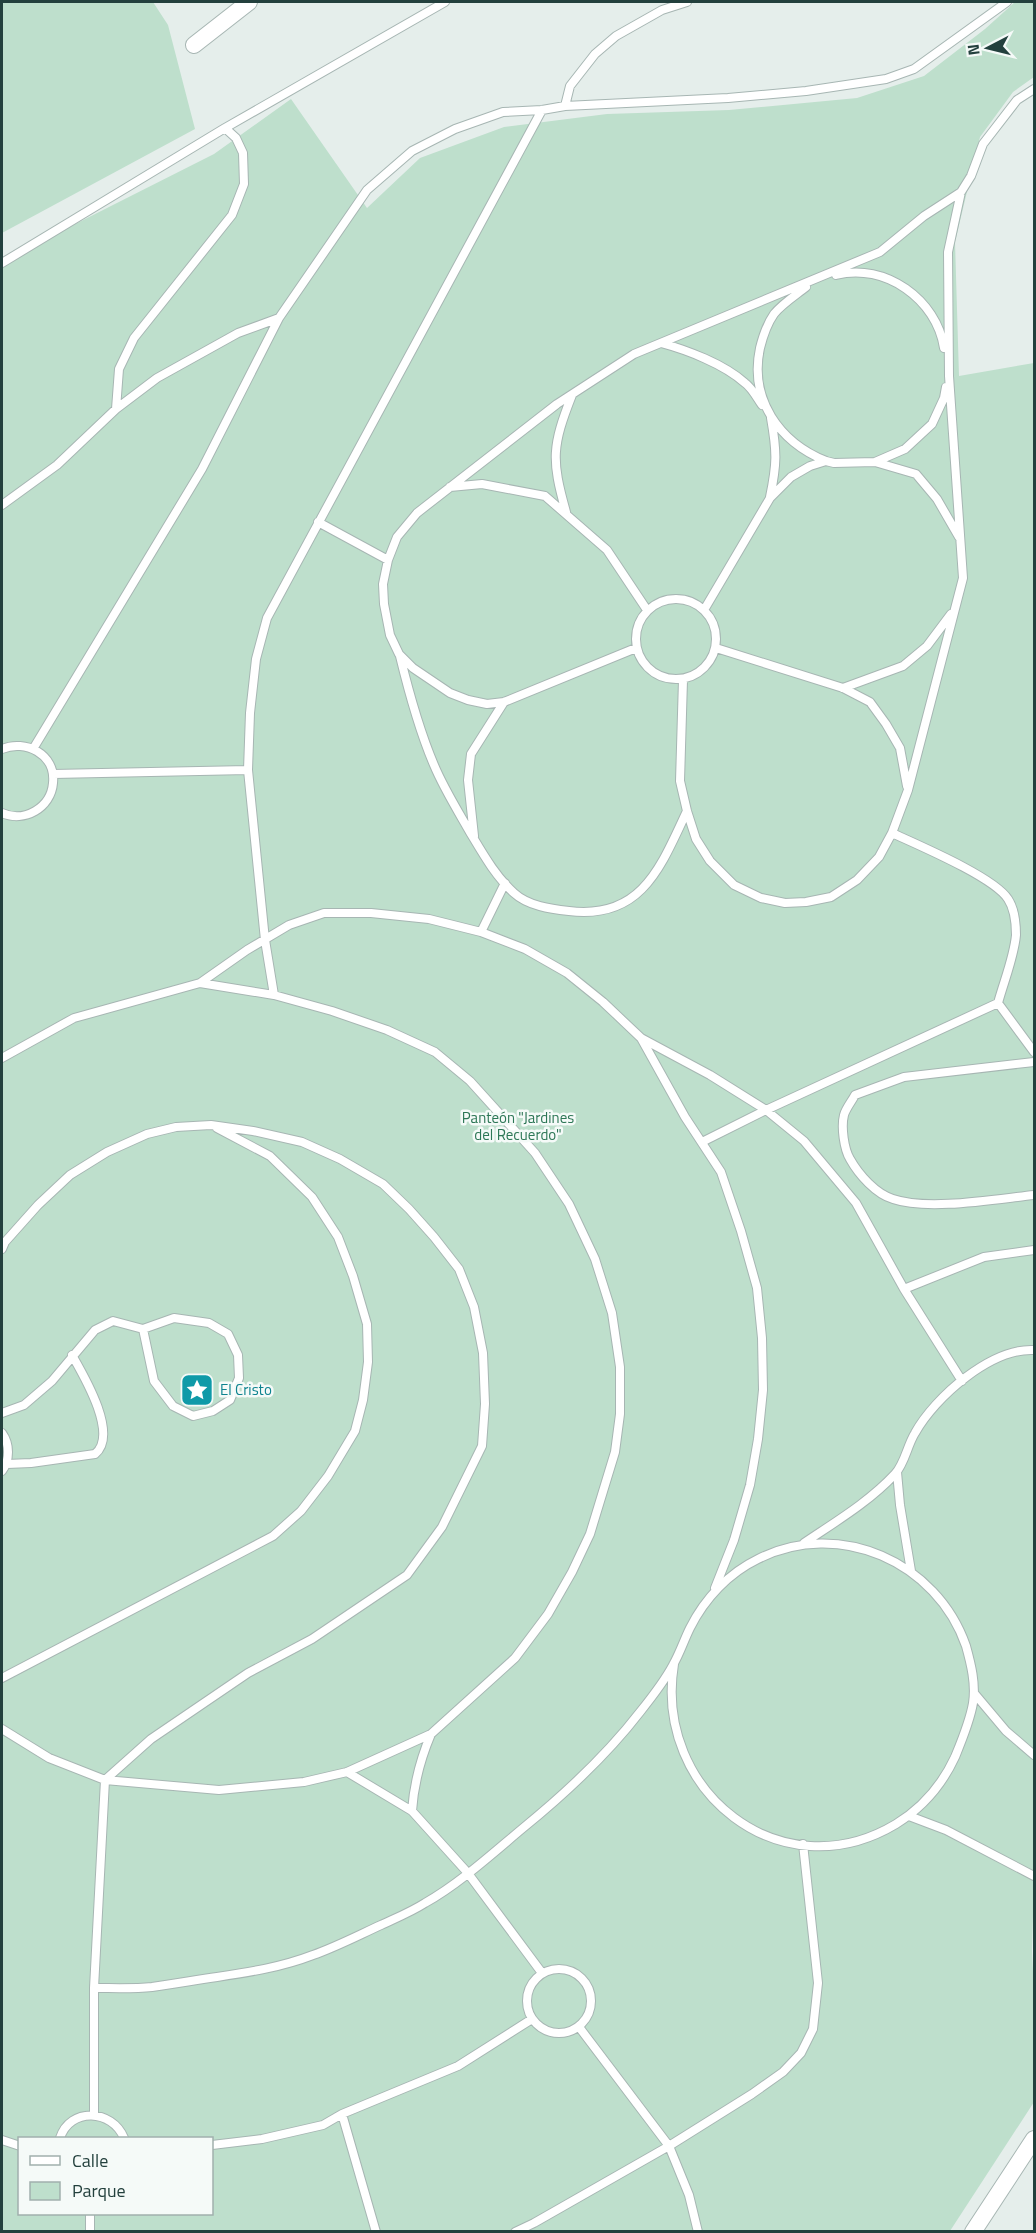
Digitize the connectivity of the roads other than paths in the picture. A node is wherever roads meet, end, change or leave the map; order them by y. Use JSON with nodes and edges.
{"nodes":[{"id":1,"x":249,"y":2,"type":"edge"},
{"id":2,"x":445,"y":2,"type":"edge"},
{"id":3,"x":687,"y":2,"type":"edge"},
{"id":4,"x":1007,"y":2,"type":"edge"},
{"id":5,"x":194,"y":45,"type":"dead end"},
{"id":6,"x":1035,"y":89,"type":"edge"},
{"id":7,"x":565,"y":106,"type":"junction"},
{"id":8,"x":542,"y":110,"type":"junction"},
{"id":9,"x":225,"y":128,"type":"junction"},
{"id":10,"x":961,"y":192,"type":"junction"},
{"id":11,"x":2,"y":263,"type":"edge"},
{"id":12,"x":813,"y":281,"type":"junction"},
{"id":13,"x":279,"y":318,"type":"junction"},
{"id":14,"x":660,"y":344,"type":"junction"},
{"id":15,"x":949,"y":376,"type":"junction"},
{"id":16,"x":572,"y":395,"type":"junction"},
{"id":17,"x":116,"y":409,"type":"junction"},
{"id":18,"x":770,"y":417,"type":"junction"},
{"id":19,"x":826,"y":461,"type":"junction"},
{"id":20,"x":876,"y":462,"type":"junction"},
{"id":21,"x":450,"y":487,"type":"junction"},
{"id":22,"x":770,"y":498,"type":"junction"},
{"id":23,"x":2,"y":505,"type":"edge"},
{"id":24,"x":566,"y":512,"type":"junction"},
{"id":25,"x":318,"y":522,"type":"junction"},
{"id":26,"x":961,"y":540,"type":"junction"},
{"id":27,"x":388,"y":560,"type":"junction"},
{"id":28,"x":647,"y":610,"type":"junction"},
{"id":29,"x":704,"y":610,"type":"junction"},
{"id":30,"x":954,"y":611,"type":"junction"},
{"id":31,"x":636,"y":648,"type":"junction"},
{"id":32,"x":716,"y":648,"type":"junction"},
{"id":33,"x":399,"y":654,"type":"junction"},
{"id":34,"x":683,"y":680,"type":"junction"},
{"id":35,"x":843,"y":688,"type":"junction"},
{"id":36,"x":504,"y":702,"type":"junction"},
{"id":37,"x":2,"y":749,"type":"edge"},
{"id":38,"x":33,"y":749,"type":"junction"},
{"id":39,"x":248,"y":770,"type":"junction"},
{"id":40,"x":53,"y":774,"type":"junction"},
{"id":41,"x":908,"y":790,"type":"junction"},
{"id":42,"x":687,"y":812,"type":"junction"},
{"id":43,"x":2,"y":813,"type":"edge"},
{"id":44,"x":892,"y":833,"type":"junction"},
{"id":45,"x":474,"y":839,"type":"junction"},
{"id":46,"x":505,"y":883,"type":"junction"},
{"id":47,"x":481,"y":932,"type":"junction"},
{"id":48,"x":265,"y":940,"type":"junction"},
{"id":49,"x":200,"y":983,"type":"junction"},
{"id":50,"x":273,"y":995,"type":"junction"},
{"id":51,"x":998,"y":1002,"type":"junction"},
{"id":52,"x":641,"y":1038,"type":"junction"},
{"id":53,"x":1035,"y":1052,"type":"edge"},
{"id":54,"x":2,"y":1058,"type":"edge"},
{"id":55,"x":1035,"y":1062,"type":"edge"},
{"id":56,"x":766,"y":1110,"type":"junction"},
{"id":57,"x":211,"y":1125,"type":"junction"},
{"id":58,"x":702,"y":1142,"type":"junction"},
{"id":59,"x":1035,"y":1195,"type":"edge"},
{"id":60,"x":2,"y":1249,"type":"edge"},
{"id":61,"x":1035,"y":1250,"type":"edge"},
{"id":62,"x":904,"y":1289,"type":"junction"},
{"id":63,"x":143,"y":1329,"type":"junction"},
{"id":64,"x":1035,"y":1350,"type":"edge"},
{"id":65,"x":72,"y":1355,"type":"junction"},
{"id":66,"x":962,"y":1381,"type":"junction"},
{"id":67,"x":2,"y":1413,"type":"edge"},
{"id":68,"x":2,"y":1433,"type":"edge"},
{"id":69,"x":4,"y":1467,"type":"edge"},
{"id":70,"x":897,"y":1472,"type":"junction"},
{"id":71,"x":802,"y":1545,"type":"junction"},
{"id":72,"x":911,"y":1571,"type":"junction"},
{"id":73,"x":714,"y":1593,"type":"junction"},
{"id":74,"x":674,"y":1664,"type":"junction"},
{"id":75,"x":2,"y":1678,"type":"edge"},
{"id":76,"x":974,"y":1693,"type":"junction"},
{"id":77,"x":2,"y":1729,"type":"edge"},
{"id":78,"x":431,"y":1734,"type":"junction"},
{"id":79,"x":1035,"y":1755,"type":"edge"},
{"id":80,"x":347,"y":1772,"type":"junction"},
{"id":81,"x":105,"y":1780,"type":"junction"},
{"id":82,"x":412,"y":1811,"type":"junction"},
{"id":83,"x":909,"y":1815,"type":"junction"},
{"id":84,"x":803,"y":1844,"type":"junction"},
{"id":85,"x":467,"y":1872,"type":"junction"},
{"id":86,"x":1035,"y":1876,"type":"edge"},
{"id":87,"x":542,"y":1973,"type":"junction"},
{"id":88,"x":94,"y":1988,"type":"junction"},
{"id":89,"x":532,"y":2019,"type":"junction"},
{"id":90,"x":579,"y":2027,"type":"junction"},
{"id":91,"x":94,"y":2114,"type":"junction"},
{"id":92,"x":342,"y":2114,"type":"junction"},
{"id":93,"x":61,"y":2137,"type":"edge"},
{"id":94,"x":122,"y":2137,"type":"edge"},
{"id":95,"x":1035,"y":2139,"type":"edge"},
{"id":96,"x":2,"y":2140,"type":"edge"},
{"id":97,"x":18,"y":2145,"type":"edge"},
{"id":98,"x":213,"y":2145,"type":"edge"},
{"id":99,"x":669,"y":2146,"type":"junction"},
{"id":100,"x":90,"y":2215,"type":"edge"},
{"id":101,"x":90,"y":2232,"type":"edge"},
{"id":102,"x":376,"y":2232,"type":"edge"},
{"id":103,"x":515,"y":2232,"type":"edge"},
{"id":104,"x":698,"y":2232,"type":"edge"},
{"id":105,"x":973,"y":2232,"type":"edge"}],
"edges":[{"from":1,"to":5,"type":"street"},
{"from":2,"to":9,"type":"lane"},
{"from":3,"to":7,"type":"lane"},
{"from":4,"to":7,"type":"lane"},
{"from":6,"to":10,"type":"lane"},
{"from":7,"to":8,"type":"lane"},
{"from":8,"to":13,"type":"lane"},
{"from":8,"to":25,"type":"lane"},
{"from":9,"to":11,"type":"lane"},
{"from":9,"to":17,"type":"lane"},
{"from":10,"to":12,"type":"lane"},
{"from":10,"to":15,"type":"lane"},
{"from":12,"to":14,"type":"lane"},
{"from":12,"to":15,"type":"lane"},
{"from":12,"to":18,"type":"lane"},
{"from":13,"to":17,"type":"lane"},
{"from":13,"to":38,"type":"lane"},
{"from":14,"to":16,"type":"lane"},
{"from":14,"to":18,"type":"lane"},
{"from":15,"to":20,"type":"lane"},
{"from":15,"to":26,"type":"lane"},
{"from":16,"to":21,"type":"lane"},
{"from":16,"to":24,"type":"lane"},
{"from":17,"to":23,"type":"lane"},
{"from":18,"to":19,"type":"lane"},
{"from":18,"to":22,"type":"lane"},
{"from":19,"to":20,"type":"lane"},
{"from":19,"to":22,"type":"lane"},
{"from":20,"to":26,"type":"lane"},
{"from":21,"to":24,"type":"lane"},
{"from":21,"to":27,"type":"lane"},
{"from":22,"to":29,"type":"lane"},
{"from":24,"to":28,"type":"lane"},
{"from":25,"to":27,"type":"lane"},
{"from":25,"to":39,"type":"lane"},
{"from":26,"to":30,"type":"lane"},
{"from":27,"to":33,"type":"lane"},
{"from":28,"to":29,"type":"lane"},
{"from":28,"to":31,"type":"lane"},
{"from":29,"to":32,"type":"lane"},
{"from":30,"to":35,"type":"lane"},
{"from":30,"to":41,"type":"lane"},
{"from":31,"to":34,"type":"lane"},
{"from":31,"to":36,"type":"lane"},
{"from":32,"to":34,"type":"lane"},
{"from":32,"to":35,"type":"lane"},
{"from":33,"to":36,"type":"lane"},
{"from":33,"to":45,"type":"lane"},
{"from":34,"to":42,"type":"lane"},
{"from":35,"to":41,"type":"lane"},
{"from":36,"to":45,"type":"lane"},
{"from":37,"to":38,"type":"lane"},
{"from":38,"to":40,"type":"lane"},
{"from":39,"to":40,"type":"lane"},
{"from":39,"to":48,"type":"lane"},
{"from":40,"to":43,"type":"lane"},
{"from":41,"to":44,"type":"lane"},
{"from":42,"to":44,"type":"lane"},
{"from":42,"to":46,"type":"lane"},
{"from":44,"to":51,"type":"lane"},
{"from":45,"to":46,"type":"lane"},
{"from":46,"to":47,"type":"lane"},
{"from":47,"to":48,"type":"lane"},
{"from":47,"to":52,"type":"lane"},
{"from":48,"to":49,"type":"lane"},
{"from":48,"to":50,"type":"lane"},
{"from":49,"to":50,"type":"lane"},
{"from":49,"to":54,"type":"lane"},
{"from":50,"to":78,"type":"lane"},
{"from":51,"to":53,"type":"lane"},
{"from":51,"to":56,"type":"lane"},
{"from":52,"to":56,"type":"lane"},
{"from":52,"to":58,"type":"lane"},
{"from":55,"to":59,"type":"lane"},
{"from":56,"to":58,"type":"lane"},
{"from":56,"to":62,"type":"lane"},
{"from":57,"to":60,"type":"lane"},
{"from":57,"to":75,"type":"lane"},
{"from":57,"to":81,"type":"lane"},
{"from":58,"to":73,"type":"lane"},
{"from":61,"to":62,"type":"lane"},
{"from":62,"to":66,"type":"lane"},
{"from":63,"to":63,"type":"lane"},
{"from":63,"to":65,"type":"lane"},
{"from":64,"to":66,"type":"lane"},
{"from":65,"to":67,"type":"lane"},
{"from":65,"to":69,"type":"lane"},
{"from":66,"to":70,"type":"lane"},
{"from":68,"to":69,"type":"lane"},
{"from":70,"to":71,"type":"lane"},
{"from":70,"to":72,"type":"lane"},
{"from":71,"to":72,"type":"lane"},
{"from":71,"to":73,"type":"lane"},
{"from":72,"to":76,"type":"lane"},
{"from":73,"to":74,"type":"lane"},
{"from":74,"to":84,"type":"lane"},
{"from":74,"to":85,"type":"lane"},
{"from":76,"to":79,"type":"lane"},
{"from":76,"to":83,"type":"lane"},
{"from":77,"to":81,"type":"lane"},
{"from":78,"to":80,"type":"lane"},
{"from":78,"to":82,"type":"lane"},
{"from":80,"to":81,"type":"lane"},
{"from":80,"to":82,"type":"lane"},
{"from":81,"to":88,"type":"lane"},
{"from":82,"to":85,"type":"lane"},
{"from":83,"to":84,"type":"lane"},
{"from":83,"to":86,"type":"lane"},
{"from":84,"to":99,"type":"lane"},
{"from":85,"to":87,"type":"lane"},
{"from":85,"to":88,"type":"lane"},
{"from":87,"to":89,"type":"lane"},
{"from":87,"to":90,"type":"lane"},
{"from":88,"to":91,"type":"lane"},
{"from":89,"to":90,"type":"lane"},
{"from":89,"to":92,"type":"lane"},
{"from":90,"to":99,"type":"lane"},
{"from":91,"to":93,"type":"lane"},
{"from":91,"to":94,"type":"lane"},
{"from":92,"to":98,"type":"lane"},
{"from":92,"to":102,"type":"lane"},
{"from":95,"to":105,"type":"street"},
{"from":96,"to":97,"type":"lane"},
{"from":99,"to":103,"type":"lane"},
{"from":99,"to":104,"type":"lane"},
{"from":100,"to":101,"type":"lane"}]}
